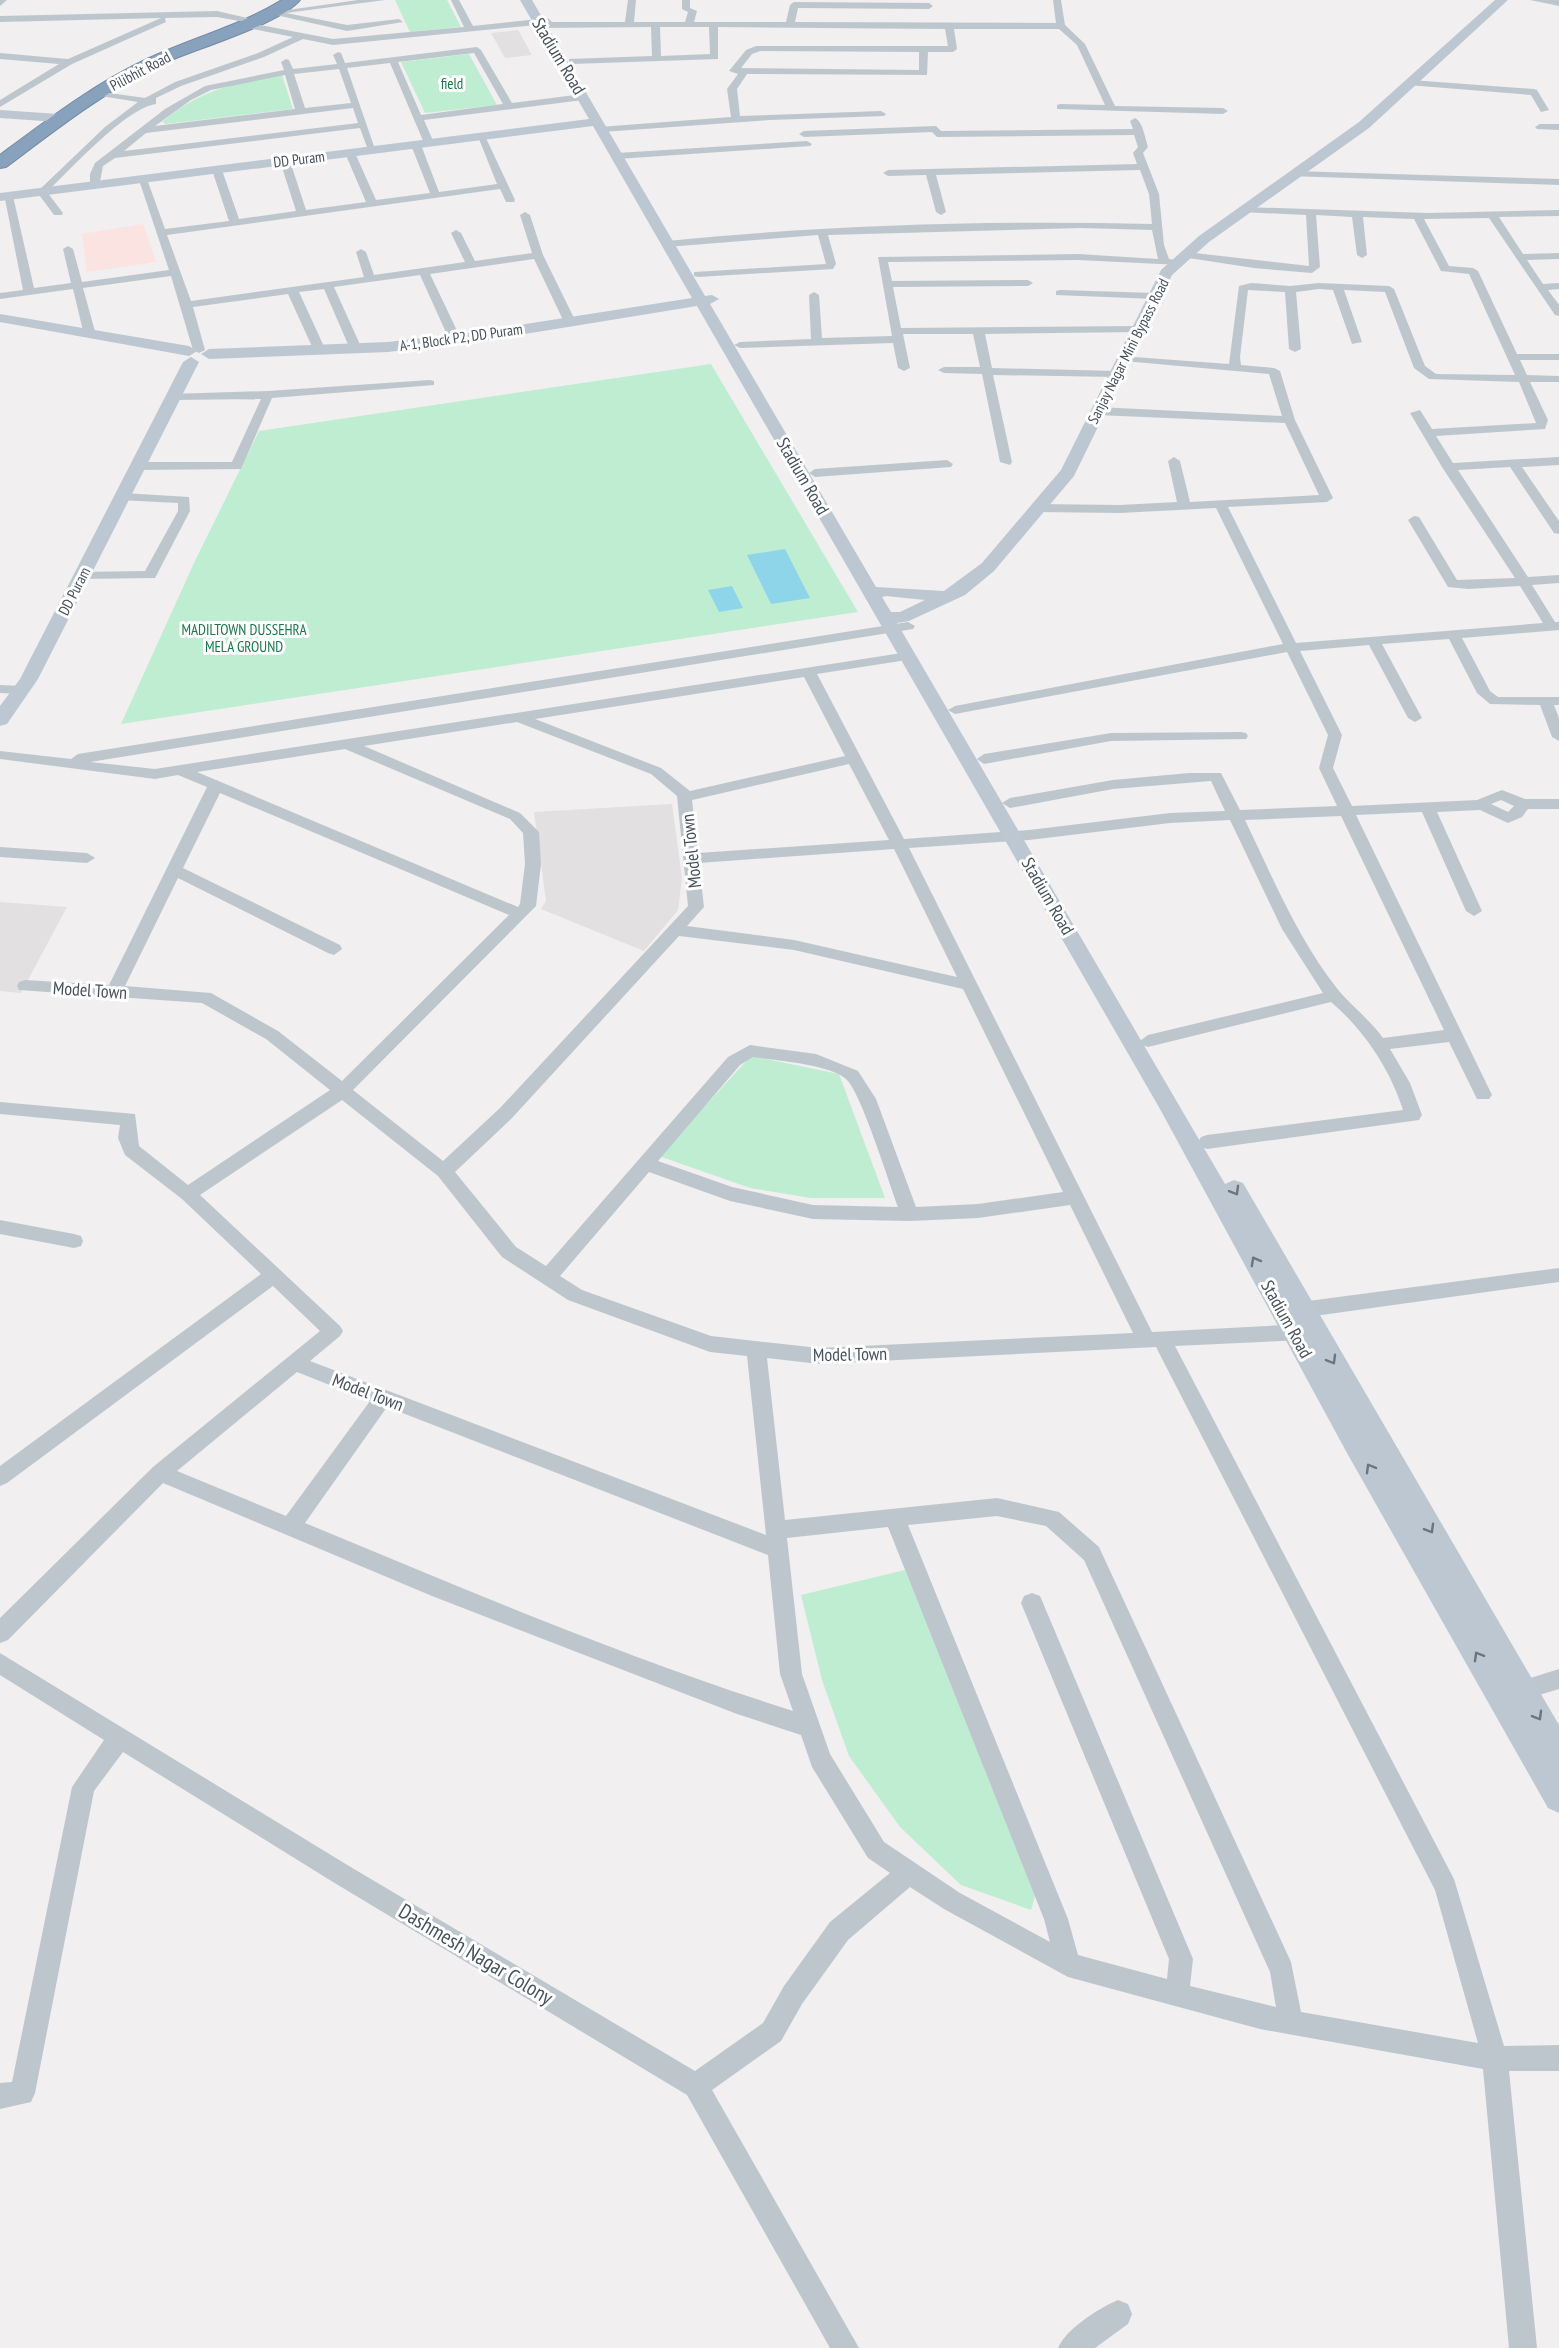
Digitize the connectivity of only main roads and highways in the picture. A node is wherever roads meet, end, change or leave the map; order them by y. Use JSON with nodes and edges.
{"nodes":[{"id":1,"x":292,"y":0,"type":"edge"},
{"id":2,"x":526,"y":0,"type":"edge"},
{"id":3,"x":536,"y":0,"type":"edge"},
{"id":4,"x":1502,"y":0,"type":"edge"},
{"id":5,"x":273,"y":6,"type":"edge"},
{"id":6,"x":249,"y":21,"type":"junction"},
{"id":7,"x":544,"y":23,"type":"junction"},
{"id":8,"x":0,"y":114,"type":"edge"},
{"id":9,"x":52,"y":117,"type":"junction"},
{"id":10,"x":604,"y":126,"type":"junction"},
{"id":11,"x":0,"y":149,"type":"edge"},
{"id":12,"x":0,"y":163,"type":"edge"},
{"id":13,"x":4,"y":197,"type":"edge"},
{"id":14,"x":673,"y":244,"type":"junction"},
{"id":15,"x":706,"y":300,"type":"junction"},
{"id":16,"x":0,"y":318,"type":"edge"},
{"id":17,"x":0,"y":326,"type":"edge"},
{"id":18,"x":194,"y":356,"type":"junction"},
{"id":19,"x":879,"y":592,"type":"junction"},
{"id":20,"x":944,"y":596,"type":"junction"},
{"id":21,"x":897,"y":622,"type":"junction"},
{"id":22,"x":0,"y":720,"type":"edge"},
{"id":23,"x":1021,"y":835,"type":"junction"},
{"id":24,"x":1293,"y":1311,"type":"junction"},
{"id":25,"x":1305,"y":1332,"type":"junction"},
{"id":26,"x":1559,"y":1753,"type":"edge"},
{"id":27,"x":1559,"y":1797,"type":"edge"}],
"edges":[{"from":1,"to":5,"type":"highway","name":"Pilibhit Road"},
{"from":2,"to":7,"type":"main road","name":"Stadium Road"},
{"from":3,"to":7,"type":"main road","name":"Stadium Road"},
{"from":4,"to":20,"type":"main road","name":"Sanjay Nagar Mini Bypass Road"},
{"from":5,"to":6,"type":"highway","name":"Pilibhit Road"},
{"from":6,"to":9,"type":"highway","name":"Pilibhit Road"},
{"from":6,"to":9,"type":"highway"},
{"from":7,"to":10,"type":"main road","name":"Stadium Road"},
{"from":7,"to":10,"type":"main road","name":"Stadium Road"},
{"from":8,"to":9,"type":"main road"},
{"from":9,"to":11,"type":"highway"},
{"from":9,"to":12,"type":"highway","name":"Pilibhit Road"},
{"from":10,"to":13,"type":"main road","name":"DD Puram"},
{"from":10,"to":14,"type":"main road","name":"Stadium Road"},
{"from":14,"to":15,"type":"main road","name":"Stadium Road"},
{"from":14,"to":15,"type":"main road","name":"Stadium Road"},
{"from":15,"to":18,"type":"main road","name":"A-1, Block P2, DD Puram"},
{"from":15,"to":19,"type":"main road","name":"Stadium Road"},
{"from":15,"to":19,"type":"main road","name":"Stadium Road"},
{"from":16,"to":18,"type":"main road"},
{"from":17,"to":18,"type":"main road"},
{"from":18,"to":22,"type":"main road","name":"DD Puram"},
{"from":19,"to":20,"type":"main road"},
{"from":19,"to":21,"type":"main road","name":"Stadium Road"},
{"from":20,"to":21,"type":"main road","name":"Sanjay Nagar Mini Bypass Road"},
{"from":21,"to":23,"type":"main road","name":"Stadium Road"},
{"from":21,"to":23,"type":"main road","name":"Stadium Road"},
{"from":24,"to":23,"type":"main road","name":"Stadium Road","one_way":true},
{"from":23,"to":24,"type":"main road","name":"Stadium Road","one_way":true},
{"from":24,"to":25,"type":"main road","name":"Stadium Road"},
{"from":25,"to":26,"type":"main road","name":"Stadium Road","one_way":true},
{"from":27,"to":25,"type":"main road","name":"Stadium Road","one_way":true}]}
